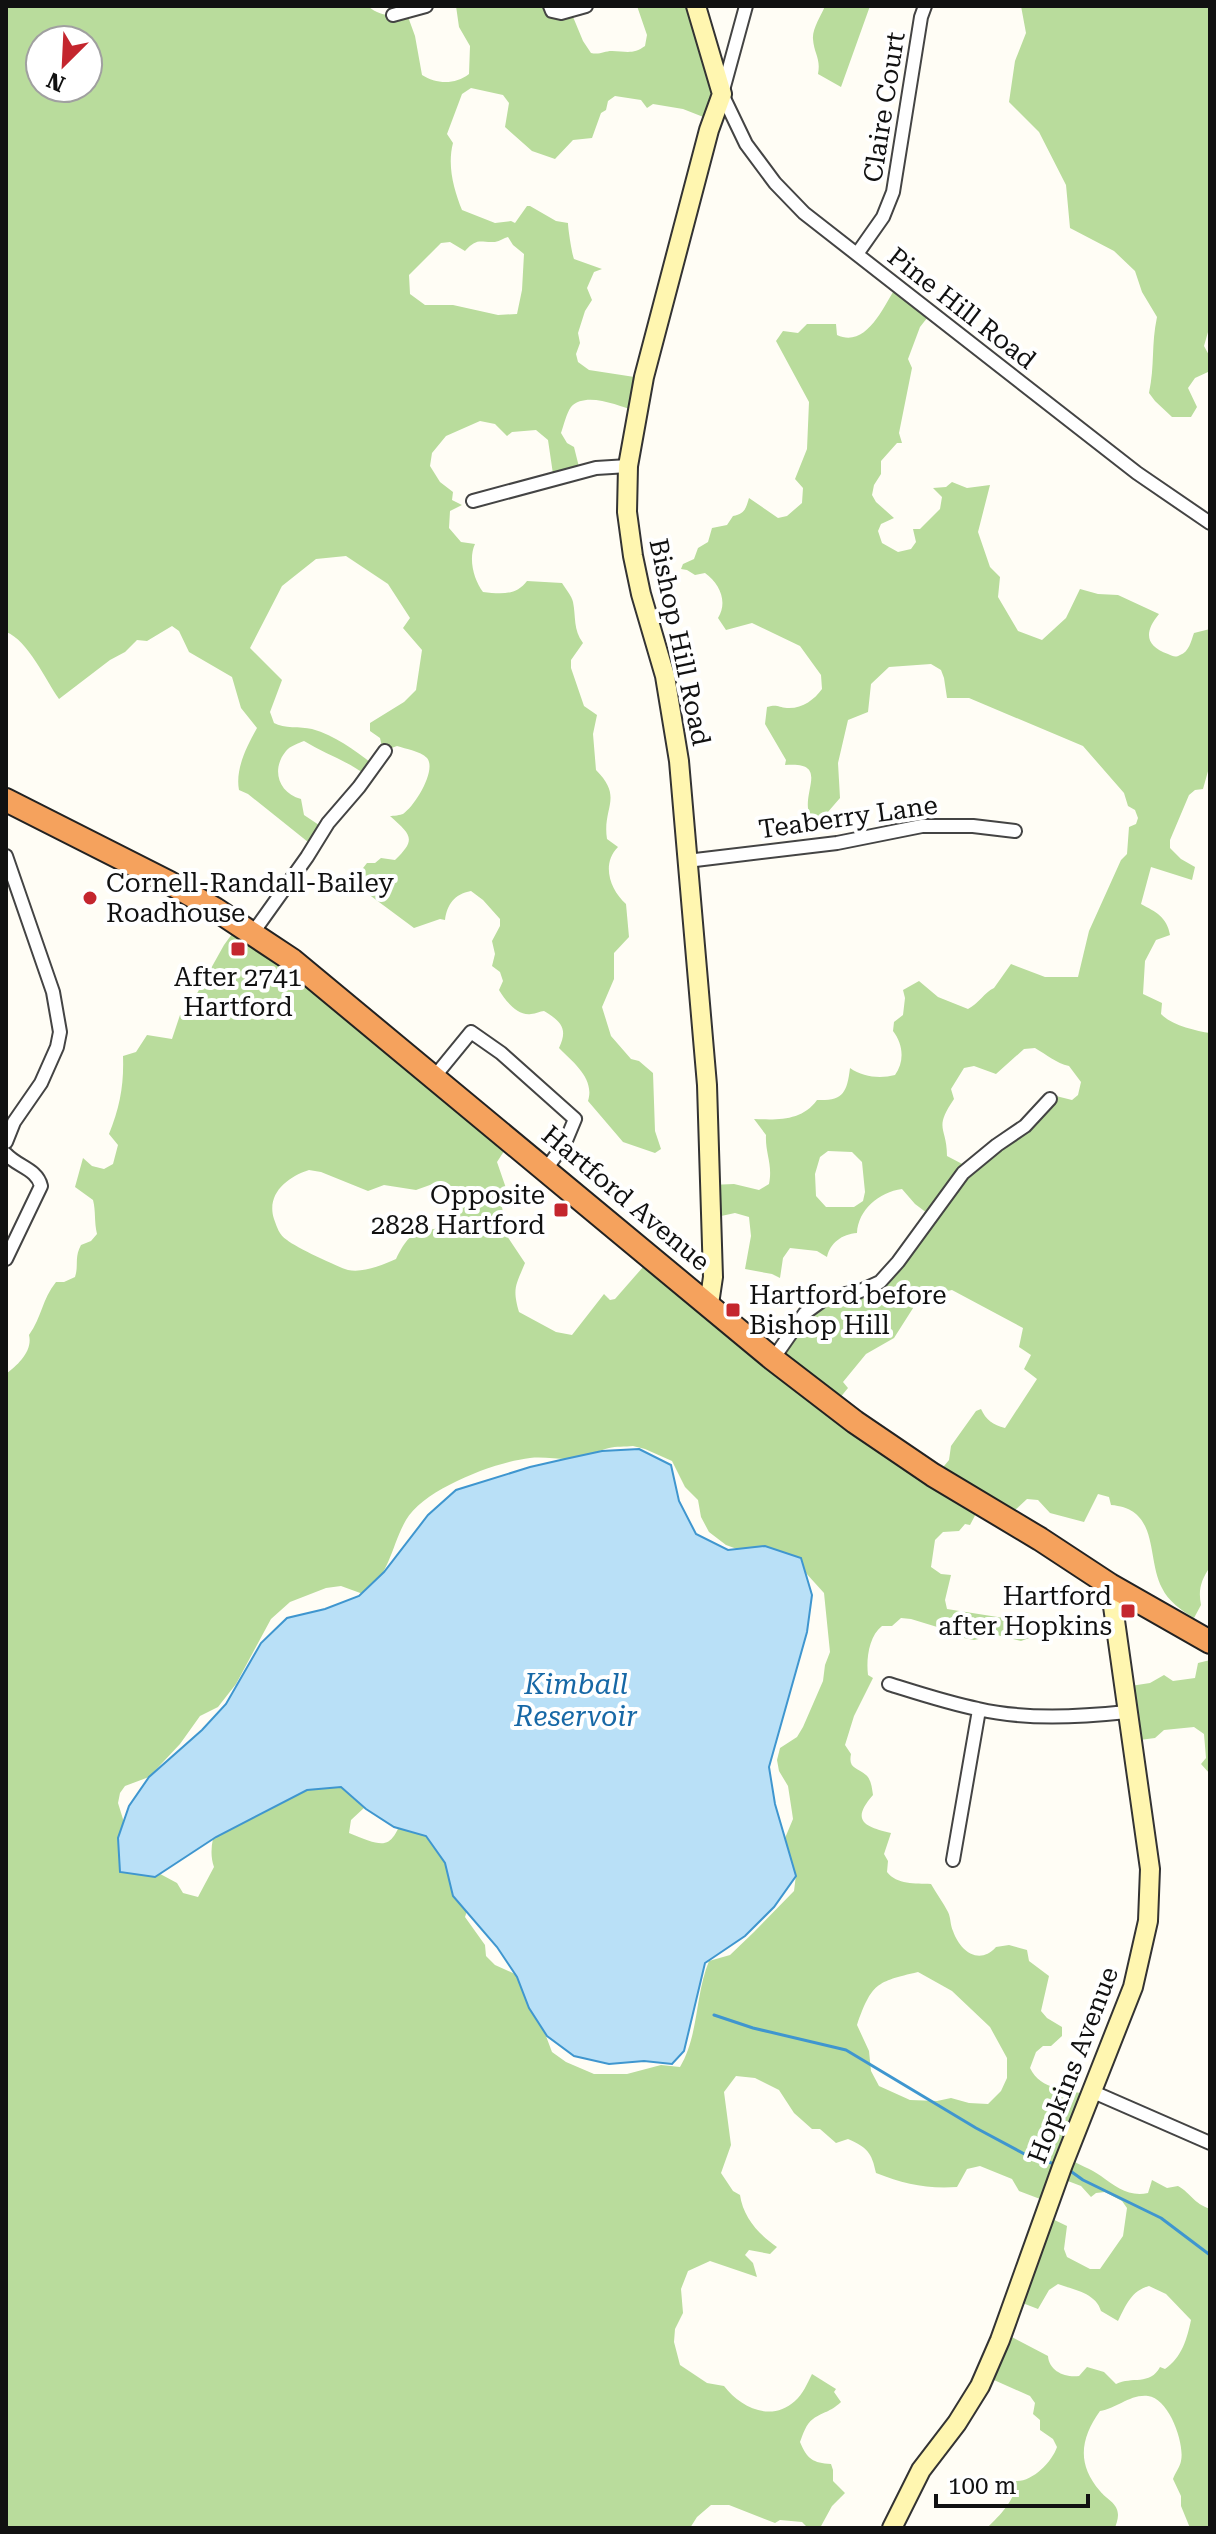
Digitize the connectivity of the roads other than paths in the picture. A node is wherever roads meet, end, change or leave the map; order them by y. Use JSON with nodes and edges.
{"nodes":[{"id":1,"x":426,"y":6,"type":"edge"},
{"id":2,"x":550,"y":6,"type":"edge"},
{"id":3,"x":586,"y":6,"type":"edge"},
{"id":4,"x":696,"y":6,"type":"edge"},
{"id":5,"x":746,"y":6,"type":"edge"},
{"id":6,"x":925,"y":6,"type":"edge"},
{"id":7,"x":393,"y":15,"type":"dead end"},
{"id":8,"x":722,"y":94,"type":"junction"},
{"id":9,"x":857,"y":254,"type":"junction"},
{"id":10,"x":628,"y":466,"type":"junction"},
{"id":11,"x":473,"y":501,"type":"dead end"},
{"id":12,"x":1210,"y":523,"type":"edge"},
{"id":13,"x":385,"y":751,"type":"dead end"},
{"id":14,"x":6,"y":800,"type":"edge"},
{"id":15,"x":1015,"y":831,"type":"dead end"},
{"id":16,"x":6,"y":856,"type":"edge"},
{"id":17,"x":687,"y":861,"type":"junction"},
{"id":18,"x":252,"y":934,"type":"junction"},
{"id":19,"x":435,"y":1076,"type":"junction"},
{"id":20,"x":1050,"y":1099,"type":"dead end"},
{"id":21,"x":6,"y":1142,"type":"edge"},
{"id":22,"x":6,"y":1154,"type":"edge"},
{"id":23,"x":546,"y":1169,"type":"junction"},
{"id":24,"x":6,"y":1259,"type":"edge"},
{"id":25,"x":709,"y":1304,"type":"junction"},
{"id":26,"x":773,"y":1359,"type":"junction"},
{"id":27,"x":1110,"y":1585,"type":"junction"},
{"id":28,"x":1210,"y":1642,"type":"edge"},
{"id":29,"x":889,"y":1684,"type":"dead end"},
{"id":30,"x":979,"y":1710,"type":"junction"},
{"id":31,"x":1127,"y":1712,"type":"junction"},
{"id":32,"x":953,"y":1860,"type":"dead end"},
{"id":33,"x":1091,"y":2091,"type":"junction"},
{"id":34,"x":1210,"y":2143,"type":"edge"},
{"id":35,"x":892,"y":2528,"type":"edge"}],
"edges":[{"from":1,"to":7,"type":"street"},
{"from":2,"to":3,"type":"street"},
{"from":4,"to":8,"type":"street"},
{"from":5,"to":8,"type":"street"},
{"from":6,"to":9,"type":"street","name":"Claire Court"},
{"from":8,"to":9,"type":"street","name":"Pine Hill Road"},
{"from":8,"to":10,"type":"street","name":"Bishop Hill Road"},
{"from":9,"to":12,"type":"street","name":"Pine Hill Road"},
{"from":10,"to":11,"type":"street"},
{"from":10,"to":17,"type":"street","name":"Bishop Hill Road"},
{"from":13,"to":18,"type":"street"},
{"from":14,"to":18,"type":"highway","name":"Hartford Avenue"},
{"from":15,"to":17,"type":"street","name":"Teaberry Lane"},
{"from":16,"to":21,"type":"street"},
{"from":17,"to":25,"type":"street","name":"Bishop Hill Road"},
{"from":18,"to":19,"type":"highway","name":"Hartford Avenue"},
{"from":19,"to":23,"type":"highway","name":"Hartford Avenue"},
{"from":19,"to":23,"type":"street"},
{"from":20,"to":26,"type":"street"},
{"from":22,"to":24,"type":"street"},
{"from":23,"to":25,"type":"highway","name":"Hartford Avenue"},
{"from":25,"to":26,"type":"highway","name":"Hartford Avenue"},
{"from":26,"to":27,"type":"highway","name":"Hartford Avenue"},
{"from":27,"to":28,"type":"highway","name":"Hartford Avenue"},
{"from":27,"to":31,"type":"street","name":"Hopkins Avenue"},
{"from":29,"to":30,"type":"street"},
{"from":30,"to":31,"type":"street"},
{"from":30,"to":32,"type":"street"},
{"from":31,"to":33,"type":"street","name":"Hopkins Avenue"},
{"from":33,"to":34,"type":"street"},
{"from":33,"to":35,"type":"street","name":"Hopkins Avenue"}]}
